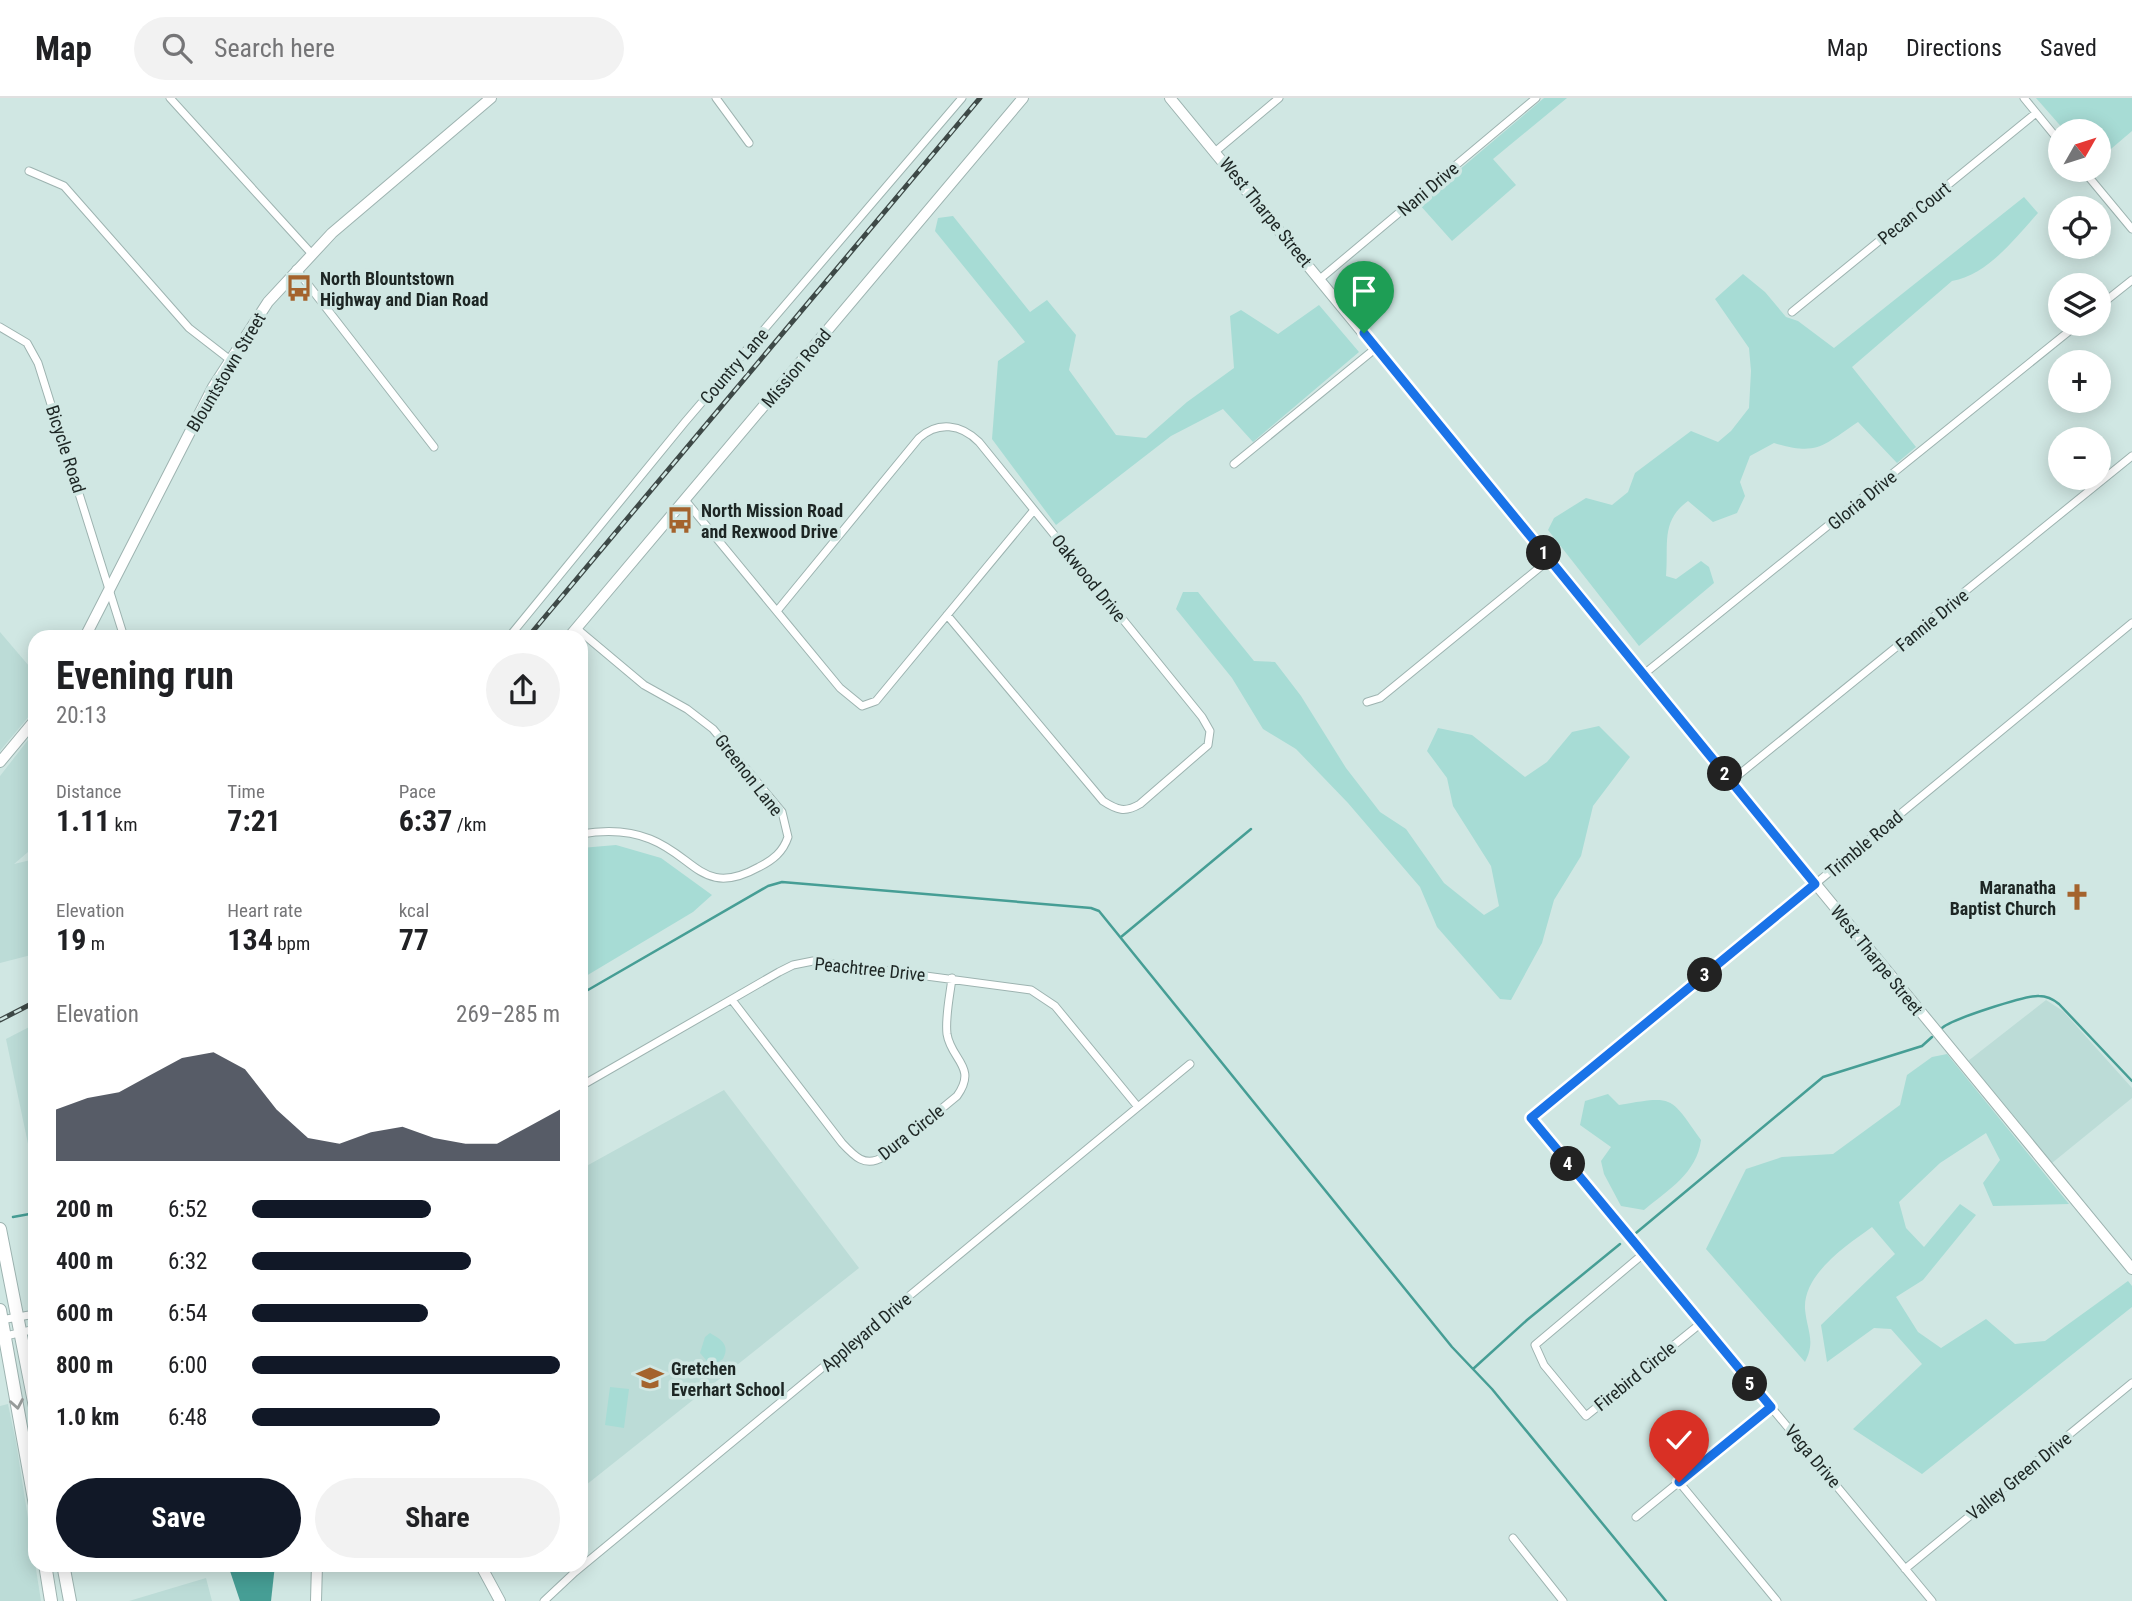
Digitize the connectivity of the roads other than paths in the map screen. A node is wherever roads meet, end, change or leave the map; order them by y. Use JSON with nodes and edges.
{"nodes":[{"id":1,"x":170,"y":98,"type":"edge"},
{"id":2,"x":491,"y":98,"type":"edge"},
{"id":3,"x":716,"y":98,"type":"edge"},
{"id":4,"x":962,"y":98,"type":"edge"},
{"id":5,"x":1023,"y":98,"type":"edge"},
{"id":6,"x":1170,"y":98,"type":"edge"},
{"id":7,"x":1279,"y":98,"type":"edge"},
{"id":8,"x":1536,"y":98,"type":"edge"},
{"id":9,"x":2024,"y":98,"type":"edge"},
{"id":10,"x":2036,"y":113,"type":"junction"},
{"id":11,"x":2048,"y":128,"type":"edge"},
{"id":12,"x":749,"y":143,"type":"dead end"},
{"id":13,"x":1216,"y":151,"type":"junction"},
{"id":14,"x":29,"y":171,"type":"dead end"},
{"id":15,"x":2093,"y":182,"type":"edge"},
{"id":16,"x":2132,"y":229,"type":"edge"},
{"id":17,"x":311,"y":253,"type":"junction"},
{"id":18,"x":296,"y":269,"type":"junction"},
{"id":19,"x":1320,"y":279,"type":"junction"},
{"id":20,"x":2132,"y":280,"type":"edge"},
{"id":21,"x":2111,"y":297,"type":"edge"},
{"id":22,"x":1792,"y":313,"type":"dead end"},
{"id":23,"x":0,"y":327,"type":"edge"},
{"id":24,"x":2063,"y":336,"type":"edge"},
{"id":25,"x":1376,"y":348,"type":"junction"},
{"id":26,"x":229,"y":359,"type":"junction"},
{"id":27,"x":434,"y":447,"type":"dead end"},
{"id":28,"x":2132,"y":456,"type":"edge"},
{"id":29,"x":1234,"y":464,"type":"dead end"},
{"id":30,"x":685,"y":500,"type":"junction"},
{"id":31,"x":1034,"y":510,"type":"junction"},
{"id":32,"x":1550,"y":559,"type":"junction"},
{"id":33,"x":110,"y":587,"type":"junction"},
{"id":34,"x":777,"y":611,"type":"junction"},
{"id":35,"x":947,"y":615,"type":"junction"},
{"id":36,"x":2132,"y":623,"type":"edge"},
{"id":37,"x":88,"y":630,"type":"edge"},
{"id":38,"x":122,"y":630,"type":"edge"},
{"id":39,"x":515,"y":630,"type":"edge"},
{"id":40,"x":576,"y":630,"type":"edge"},
{"id":41,"x":588,"y":644,"type":"edge"},
{"id":42,"x":1644,"y":674,"type":"junction"},
{"id":43,"x":1367,"y":702,"type":"dead end"},
{"id":44,"x":28,"y":728,"type":"edge"},
{"id":45,"x":0,"y":762,"type":"edge"},
{"id":46,"x":1731,"y":781,"type":"junction"},
{"id":47,"x":588,"y":833,"type":"edge"},
{"id":48,"x":1815,"y":884,"type":"junction"},
{"id":49,"x":952,"y":978,"type":"junction"},
{"id":50,"x":732,"y":1000,"type":"junction"},
{"id":51,"x":1189,"y":1064,"type":"dead end"},
{"id":52,"x":588,"y":1082,"type":"edge"},
{"id":53,"x":1138,"y":1107,"type":"junction"},
{"id":54,"x":1531,"y":1118,"type":"joint"},
{"id":55,"x":0,"y":1229,"type":"edge"},
{"id":56,"x":1642,"y":1255,"type":"junction"},
{"id":57,"x":2132,"y":1269,"type":"edge"},
{"id":58,"x":28,"y":1315,"type":"edge"},
{"id":59,"x":1,"y":1317,"type":"edge"},
{"id":60,"x":18,"y":1317,"type":"junction"},
{"id":61,"x":1700,"y":1324,"type":"junction"},
{"id":62,"x":28,"y":1331,"type":"edge"},
{"id":63,"x":22,"y":1333,"type":"junction"},
{"id":64,"x":3,"y":1337,"type":"edge"},
{"id":65,"x":28,"y":1367,"type":"edge"},
{"id":66,"x":2132,"y":1382,"type":"edge"},
{"id":67,"x":1771,"y":1407,"type":"junction"},
{"id":68,"x":28,"y":1469,"type":"edge"},
{"id":69,"x":1679,"y":1482,"type":"junction"},
{"id":70,"x":1636,"y":1517,"type":"dead end"},
{"id":71,"x":1513,"y":1538,"type":"dead end"},
{"id":72,"x":588,"y":1561,"type":"edge"},
{"id":73,"x":1905,"y":1569,"type":"junction"},
{"id":74,"x":46,"y":1572,"type":"edge"},
{"id":75,"x":65,"y":1572,"type":"edge"},
{"id":76,"x":317,"y":1572,"type":"edge"},
{"id":77,"x":484,"y":1572,"type":"edge"},
{"id":78,"x":575,"y":1572,"type":"edge"},
{"id":79,"x":51,"y":1601,"type":"edge"},
{"id":80,"x":71,"y":1601,"type":"edge"},
{"id":81,"x":316,"y":1601,"type":"edge"},
{"id":82,"x":500,"y":1601,"type":"edge"},
{"id":83,"x":544,"y":1601,"type":"edge"},
{"id":84,"x":1563,"y":1601,"type":"edge"},
{"id":85,"x":1777,"y":1601,"type":"edge"},
{"id":86,"x":1932,"y":1601,"type":"edge"}],
"edges":[{"from":1,"to":17,"type":"street"},
{"from":2,"to":17,"type":"main road","name":"Blountstown Street"},
{"from":3,"to":12,"type":"street"},
{"from":4,"to":39,"type":"street","name":"Country Lane"},
{"from":5,"to":30,"type":"main road","name":"Mission Road"},
{"from":6,"to":13,"type":"main road","name":"West Tharpe Street"},
{"from":7,"to":13,"type":"street"},
{"from":8,"to":19,"type":"street","name":"Nani Drive"},
{"from":9,"to":10,"type":"street"},
{"from":10,"to":11,"type":"street"},
{"from":10,"to":22,"type":"street","name":"Pecan Court"},
{"from":13,"to":19,"type":"main road","name":"West Tharpe Street"},
{"from":14,"to":26,"type":"street"},
{"from":15,"to":16,"type":"street"},
{"from":17,"to":18,"type":"main road","name":"Blountstown Street"},
{"from":18,"to":26,"type":"main road","name":"Blountstown Street"},
{"from":18,"to":27,"type":"street"},
{"from":19,"to":25,"type":"main road","name":"West Tharpe Street"},
{"from":20,"to":21,"type":"street"},
{"from":23,"to":33,"type":"street","name":"Bicycle Road"},
{"from":24,"to":42,"type":"street","name":"Gloria Drive"},
{"from":25,"to":29,"type":"street"},
{"from":25,"to":32,"type":"main road","name":"West Tharpe Street"},
{"from":26,"to":33,"type":"main road","name":"Blountstown Street"},
{"from":28,"to":46,"type":"street","name":"Fannie Drive"},
{"from":30,"to":34,"type":"street"},
{"from":30,"to":40,"type":"main road","name":"Mission Road"},
{"from":31,"to":34,"type":"street","name":"Oakwood Drive"},
{"from":31,"to":35,"type":"street"},
{"from":31,"to":35,"type":"street","name":"Oakwood Drive"},
{"from":32,"to":42,"type":"main road","name":"West Tharpe Street"},
{"from":32,"to":43,"type":"street"},
{"from":33,"to":37,"type":"main road","name":"Blountstown Street"},
{"from":33,"to":38,"type":"street"},
{"from":34,"to":35,"type":"street"},
{"from":36,"to":48,"type":"street","name":"Trimble Road"},
{"from":41,"to":47,"type":"street","name":"Greenon Lane"},
{"from":42,"to":46,"type":"main road","name":"West Tharpe Street"},
{"from":44,"to":45,"type":"main road"},
{"from":46,"to":48,"type":"main road","name":"West Tharpe Street"},
{"from":48,"to":54,"type":"street","name":"Trimble Road"},
{"from":48,"to":57,"type":"main road","name":"West Tharpe Street"},
{"from":49,"to":50,"type":"street","name":"Peachtree Drive"},
{"from":49,"to":50,"type":"street","name":"Dura Circle"},
{"from":49,"to":53,"type":"street","name":"Peachtree Drive"},
{"from":50,"to":52,"type":"street","name":"Peachtree Drive"},
{"from":51,"to":53,"type":"street","name":"Appleyard Drive"},
{"from":53,"to":72,"type":"street","name":"Appleyard Drive"},
{"from":54,"to":56,"type":"street","name":"Vega Drive"},
{"from":55,"to":60,"type":"main road"},
{"from":56,"to":61,"type":"street","name":"Vega Drive"},
{"from":56,"to":61,"type":"street","name":"Firebird Circle"},
{"from":58,"to":60,"type":"street"},
{"from":59,"to":60,"type":"street"},
{"from":59,"to":64,"type":"main road"},
{"from":60,"to":63,"type":"main road"},
{"from":61,"to":67,"type":"street","name":"Vega Drive"},
{"from":62,"to":63,"type":"street"},
{"from":63,"to":64,"type":"street"},
{"from":63,"to":65,"type":"main road"},
{"from":64,"to":68,"type":"main road","one_way":true},
{"from":66,"to":73,"type":"street","name":"Valley Green Drive"},
{"from":67,"to":69,"type":"street"},
{"from":67,"to":73,"type":"street","name":"Vega Drive"},
{"from":69,"to":70,"type":"street"},
{"from":69,"to":85,"type":"street"},
{"from":71,"to":84,"type":"street"},
{"from":73,"to":86,"type":"street","name":"Vega Drive"},
{"from":74,"to":79,"type":"main road"},
{"from":75,"to":80,"type":"main road"},
{"from":76,"to":81,"type":"main road"},
{"from":77,"to":82,"type":"main road"},
{"from":78,"to":83,"type":"street","name":"Appleyard Drive"}]}
